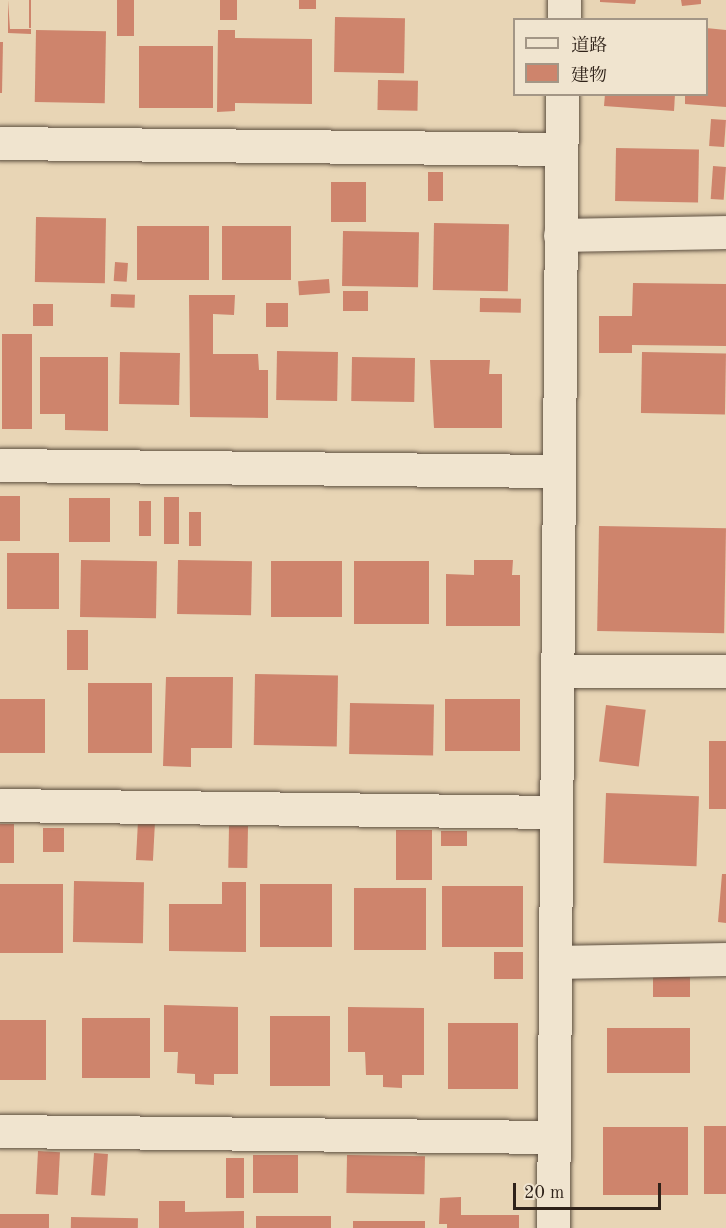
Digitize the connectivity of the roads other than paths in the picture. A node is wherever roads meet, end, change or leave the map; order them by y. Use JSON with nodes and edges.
{"nodes":[{"id":1,"x":564,"y":0,"type":"edge"},
{"id":2,"x":564,"y":18,"type":"edge"},
{"id":3,"x":562,"y":96,"type":"edge"},
{"id":4,"x":0,"y":143,"type":"edge"},
{"id":5,"x":561,"y":149,"type":"junction"},
{"id":6,"x":726,"y":232,"type":"edge"},
{"id":7,"x":560,"y":235,"type":"junction"},
{"id":8,"x":0,"y":465,"type":"edge"},
{"id":9,"x":558,"y":471,"type":"junction"},
{"id":10,"x":557,"y":671,"type":"junction"},
{"id":11,"x":726,"y":671,"type":"edge"},
{"id":12,"x":0,"y":805,"type":"edge"},
{"id":13,"x":556,"y":812,"type":"junction"},
{"id":14,"x":726,"y":959,"type":"edge"},
{"id":15,"x":555,"y":962,"type":"junction"},
{"id":16,"x":0,"y":1131,"type":"edge"},
{"id":17,"x":554,"y":1137,"type":"junction"},
{"id":18,"x":553,"y":1228,"type":"edge"}],
"edges":[{"from":1,"to":2,"type":"street"},
{"from":3,"to":5,"type":"street"},
{"from":4,"to":5,"type":"street"},
{"from":5,"to":7,"type":"street"},
{"from":6,"to":7,"type":"street"},
{"from":7,"to":9,"type":"street"},
{"from":8,"to":9,"type":"street"},
{"from":9,"to":10,"type":"street"},
{"from":10,"to":11,"type":"street"},
{"from":10,"to":13,"type":"street"},
{"from":12,"to":13,"type":"street"},
{"from":13,"to":15,"type":"street"},
{"from":14,"to":15,"type":"street"},
{"from":15,"to":17,"type":"street"},
{"from":16,"to":17,"type":"street"},
{"from":17,"to":18,"type":"street"}]}
